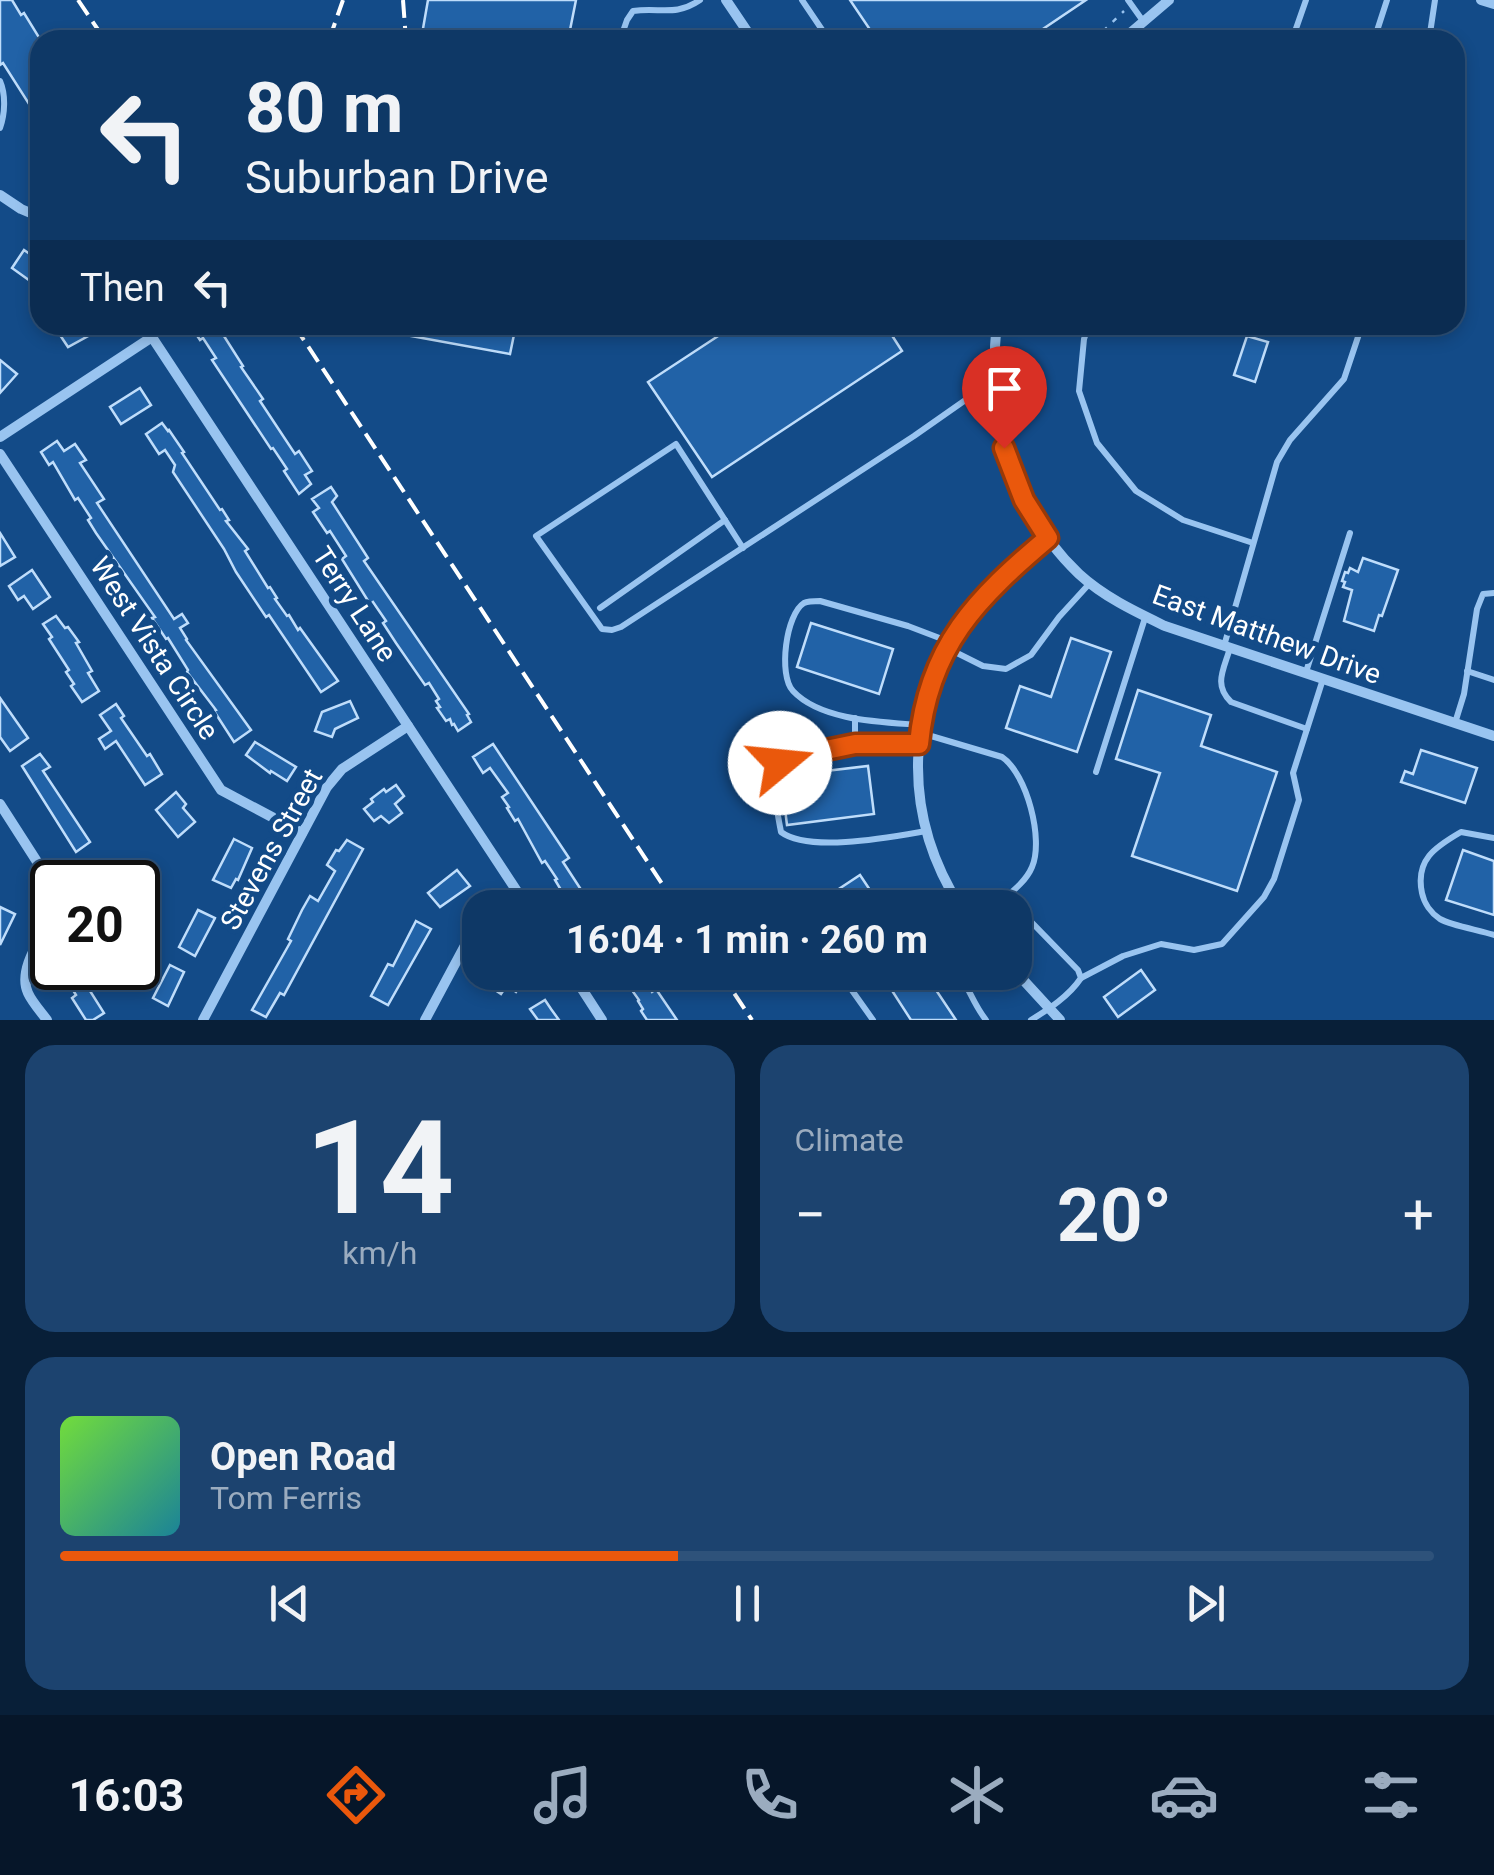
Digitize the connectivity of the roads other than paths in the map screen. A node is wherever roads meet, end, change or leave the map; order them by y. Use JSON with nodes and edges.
{"nodes":[{"id":1,"x":700,"y":0,"type":"edge"},
{"id":2,"x":726,"y":0,"type":"edge"},
{"id":3,"x":802,"y":0,"type":"edge"},
{"id":4,"x":1169,"y":0,"type":"edge"},
{"id":5,"x":1306,"y":0,"type":"edge"},
{"id":6,"x":1388,"y":0,"type":"edge"},
{"id":7,"x":1435,"y":0,"type":"edge"},
{"id":8,"x":1481,"y":0,"type":"edge"},
{"id":9,"x":1130,"y":2,"type":"edge"},
{"id":10,"x":1494,"y":4,"type":"edge"},
{"id":11,"x":1143,"y":20,"type":"junction"},
{"id":12,"x":624,"y":30,"type":"edge"},
{"id":13,"x":746,"y":30,"type":"edge"},
{"id":14,"x":822,"y":30,"type":"edge"},
{"id":15,"x":1132,"y":30,"type":"edge"},
{"id":16,"x":1296,"y":30,"type":"edge"},
{"id":17,"x":1378,"y":30,"type":"edge"},
{"id":18,"x":1430,"y":30,"type":"edge"},
{"id":19,"x":0,"y":81,"type":"edge"},
{"id":20,"x":0,"y":128,"type":"edge"},
{"id":21,"x":0,"y":196,"type":"edge"},
{"id":22,"x":30,"y":212,"type":"edge"},
{"id":23,"x":995,"y":335,"type":"edge"},
{"id":24,"x":1085,"y":335,"type":"edge"},
{"id":25,"x":1359,"y":335,"type":"edge"},
{"id":26,"x":152,"y":337,"type":"joint"},
{"id":27,"x":994,"y":380,"type":"junction"},
{"id":28,"x":0,"y":437,"type":"edge"},
{"id":29,"x":0,"y":454,"type":"edge"},
{"id":30,"x":725,"y":520,"type":"junction"},
{"id":31,"x":1350,"y":533,"type":"dead end"},
{"id":32,"x":1048,"y":538,"type":"junction"},
{"id":33,"x":1253,"y":543,"type":"junction"},
{"id":34,"x":743,"y":548,"type":"junction"},
{"id":35,"x":1091,"y":582,"type":"junction"},
{"id":36,"x":1494,"y":593,"type":"edge"},
{"id":37,"x":600,"y":608,"type":"dead end"},
{"id":38,"x":1146,"y":616,"type":"junction"},
{"id":39,"x":949,"y":645,"type":"junction"},
{"id":40,"x":1227,"y":647,"type":"junction"},
{"id":41,"x":1468,"y":672,"type":"junction"},
{"id":42,"x":1306,"y":673,"type":"junction"},
{"id":43,"x":1323,"y":679,"type":"junction"},
{"id":44,"x":1494,"y":680,"type":"edge"},
{"id":45,"x":855,"y":718,"type":"junction"},
{"id":46,"x":1455,"y":723,"type":"junction"},
{"id":47,"x":408,"y":726,"type":"junction"},
{"id":48,"x":1307,"y":729,"type":"junction"},
{"id":49,"x":920,"y":734,"type":"junction"},
{"id":50,"x":1494,"y":736,"type":"edge"},
{"id":51,"x":855,"y":744,"type":"junction"},
{"id":52,"x":1096,"y":772,"type":"dead end"},
{"id":53,"x":0,"y":804,"type":"edge"},
{"id":54,"x":926,"y":831,"type":"junction"},
{"id":55,"x":302,"y":833,"type":"junction"},
{"id":56,"x":1494,"y":838,"type":"edge"},
{"id":57,"x":36,"y":860,"type":"edge"},
{"id":58,"x":517,"y":890,"type":"edge"},
{"id":59,"x":950,"y":890,"type":"edge"},
{"id":60,"x":1013,"y":890,"type":"edge"},
{"id":61,"x":1032,"y":923,"type":"edge"},
{"id":62,"x":1494,"y":935,"type":"edge"},
{"id":63,"x":462,"y":951,"type":"edge"},
{"id":64,"x":30,"y":959,"type":"edge"},
{"id":65,"x":1081,"y":978,"type":"junction"},
{"id":66,"x":1032,"y":989,"type":"edge"},
{"id":67,"x":583,"y":990,"type":"edge"},
{"id":68,"x":852,"y":990,"type":"edge"},
{"id":69,"x":968,"y":990,"type":"edge"},
{"id":70,"x":1050,"y":1008,"type":"junction"},
{"id":71,"x":47,"y":1020,"type":"edge"},
{"id":72,"x":202,"y":1020,"type":"edge"},
{"id":73,"x":424,"y":1020,"type":"edge"},
{"id":74,"x":602,"y":1020,"type":"edge"},
{"id":75,"x":873,"y":1020,"type":"edge"},
{"id":76,"x":986,"y":1020,"type":"edge"},
{"id":77,"x":1031,"y":1020,"type":"edge"},
{"id":78,"x":1060,"y":1020,"type":"edge"}],
"edges":[{"from":1,"to":12,"type":"lane"},
{"from":2,"to":13,"type":"street"},
{"from":3,"to":14,"type":"lane"},
{"from":4,"to":11,"type":"street"},
{"from":5,"to":16,"type":"lane"},
{"from":6,"to":17,"type":"lane"},
{"from":7,"to":18,"type":"lane"},
{"from":8,"to":10,"type":"street"},
{"from":9,"to":11,"type":"lane"},
{"from":11,"to":15,"type":"street"},
{"from":19,"to":20,"type":"lane"},
{"from":21,"to":22,"type":"street"},
{"from":23,"to":27,"type":"street","name":"East Matthew Drive"},
{"from":24,"to":33,"type":"lane"},
{"from":25,"to":33,"type":"lane"},
{"from":26,"to":28,"type":"street"},
{"from":26,"to":47,"type":"street","name":"Terry Lane"},
{"from":27,"to":32,"type":"street","name":"East Matthew Drive"},
{"from":27,"to":34,"type":"lane"},
{"from":29,"to":55,"type":"street","name":"West Vista Circle"},
{"from":30,"to":34,"type":"lane"},
{"from":30,"to":34,"type":"lane"},
{"from":30,"to":37,"type":"lane"},
{"from":31,"to":42,"type":"lane"},
{"from":32,"to":35,"type":"street","name":"East Matthew Drive"},
{"from":32,"to":39,"type":"street"},
{"from":33,"to":40,"type":"lane"},
{"from":35,"to":38,"type":"street","name":"East Matthew Drive"},
{"from":35,"to":39,"type":"lane"},
{"from":36,"to":41,"type":"lane"},
{"from":38,"to":40,"type":"street","name":"East Matthew Drive"},
{"from":38,"to":52,"type":"lane"},
{"from":39,"to":45,"type":"lane"},
{"from":39,"to":49,"type":"street"},
{"from":40,"to":42,"type":"street","name":"East Matthew Drive"},
{"from":40,"to":48,"type":"lane"},
{"from":41,"to":44,"type":"lane"},
{"from":41,"to":46,"type":"lane"},
{"from":42,"to":43,"type":"street","name":"East Matthew Drive"},
{"from":43,"to":46,"type":"street","name":"East Matthew Drive"},
{"from":43,"to":48,"type":"lane"},
{"from":45,"to":49,"type":"lane"},
{"from":45,"to":51,"type":"lane"},
{"from":46,"to":50,"type":"street","name":"East Matthew Drive"},
{"from":47,"to":55,"type":"street","name":"Stevens Street"},
{"from":47,"to":58,"type":"street","name":"Terry Lane"},
{"from":48,"to":65,"type":"lane"},
{"from":49,"to":51,"type":"lane"},
{"from":49,"to":54,"type":"street"},
{"from":49,"to":60,"type":"lane"},
{"from":51,"to":54,"type":"lane"},
{"from":53,"to":57,"type":"street"},
{"from":54,"to":59,"type":"street"},
{"from":55,"to":72,"type":"street","name":"Stevens Street"},
{"from":56,"to":62,"type":"lane"},
{"from":61,"to":65,"type":"lane"},
{"from":63,"to":73,"type":"street"},
{"from":64,"to":71,"type":"street"},
{"from":65,"to":70,"type":"lane"},
{"from":66,"to":70,"type":"street"},
{"from":67,"to":74,"type":"street"},
{"from":68,"to":75,"type":"lane"},
{"from":69,"to":76,"type":"lane"},
{"from":70,"to":77,"type":"lane"},
{"from":70,"to":78,"type":"street"}]}
